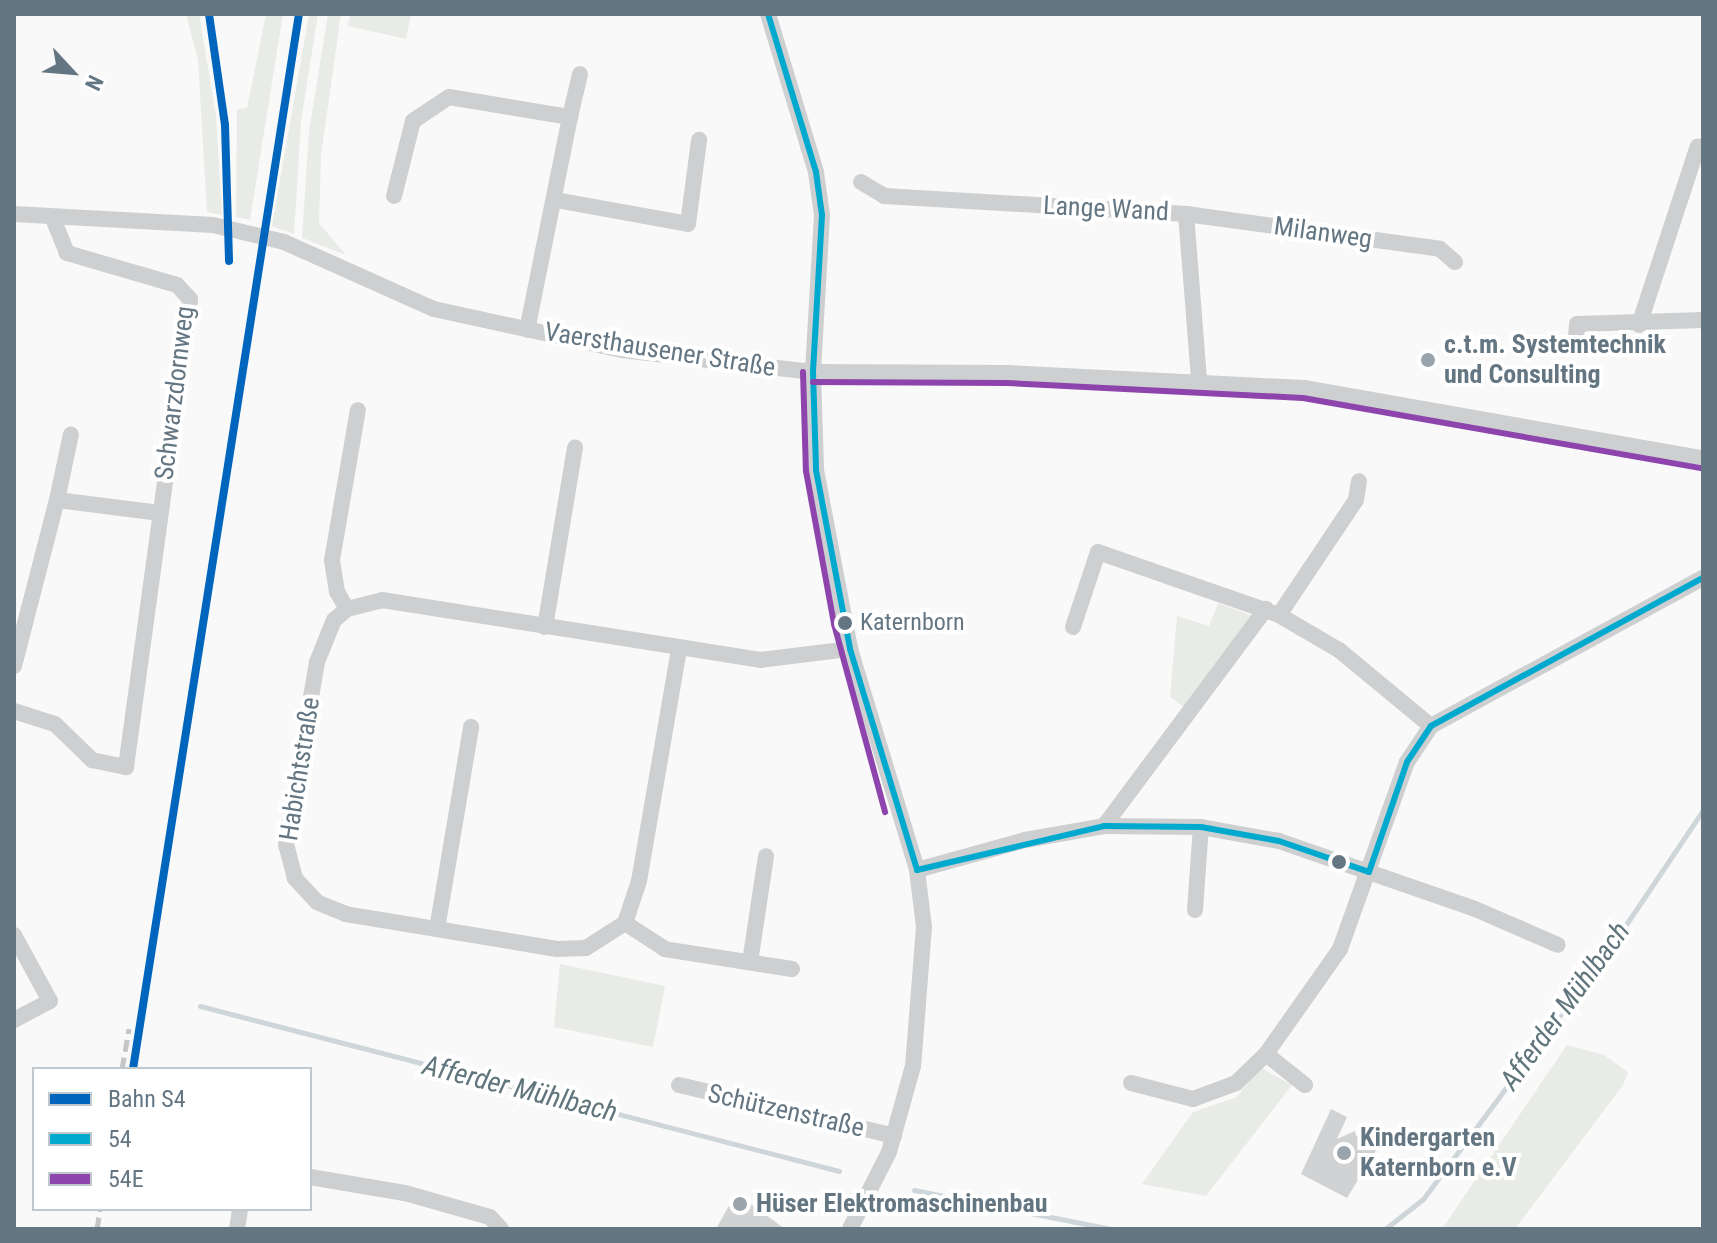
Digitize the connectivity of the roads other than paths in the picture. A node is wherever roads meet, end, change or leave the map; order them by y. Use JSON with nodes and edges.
{"nodes":[{"id":1,"x":768,"y":14,"type":"edge"},
{"id":2,"x":580,"y":74,"type":"dead end"},
{"id":3,"x":570,"y":117,"type":"junction"},
{"id":4,"x":699,"y":140,"type":"dead end"},
{"id":5,"x":1698,"y":146,"type":"dead end"},
{"id":6,"x":861,"y":182,"type":"dead end"},
{"id":7,"x":394,"y":196,"type":"dead end"},
{"id":8,"x":556,"y":200,"type":"junction"},
{"id":9,"x":14,"y":214,"type":"edge"},
{"id":10,"x":1186,"y":214,"type":"junction"},
{"id":11,"x":54,"y":221,"type":"junction"},
{"id":12,"x":1455,"y":262,"type":"dead end"},
{"id":13,"x":1703,"y":320,"type":"edge"},
{"id":14,"x":1639,"y":325,"type":"junction"},
{"id":15,"x":527,"y":330,"type":"junction"},
{"id":16,"x":1576,"y":338,"type":"dead end"},
{"id":17,"x":813,"y":372,"type":"junction"},
{"id":18,"x":1199,"y":381,"type":"junction"},
{"id":19,"x":358,"y":410,"type":"dead end"},
{"id":20,"x":71,"y":434,"type":"dead end"},
{"id":21,"x":575,"y":447,"type":"dead end"},
{"id":22,"x":1703,"y":458,"type":"edge"},
{"id":23,"x":1359,"y":481,"type":"dead end"},
{"id":24,"x":57,"y":500,"type":"junction"},
{"id":25,"x":160,"y":513,"type":"junction"},
{"id":26,"x":1703,"y":578,"type":"edge"},
{"id":27,"x":347,"y":609,"type":"junction"},
{"id":28,"x":1272,"y":612,"type":"junction"},
{"id":29,"x":545,"y":627,"type":"junction"},
{"id":30,"x":1073,"y":627,"type":"dead end"},
{"id":31,"x":850,"y":649,"type":"junction"},
{"id":32,"x":679,"y":650,"type":"junction"},
{"id":33,"x":14,"y":666,"type":"edge"},
{"id":34,"x":14,"y":711,"type":"edge"},
{"id":35,"x":1431,"y":726,"type":"junction"},
{"id":36,"x":471,"y":727,"type":"dead end"},
{"id":37,"x":1104,"y":826,"type":"junction"},
{"id":38,"x":1201,"y":827,"type":"junction"},
{"id":39,"x":766,"y":856,"type":"dead end"},
{"id":40,"x":917,"y":870,"type":"junction"},
{"id":41,"x":1369,"y":872,"type":"junction"},
{"id":42,"x":1195,"y":910,"type":"dead end"},
{"id":43,"x":625,"y":923,"type":"junction"},
{"id":44,"x":437,"y":929,"type":"junction"},
{"id":45,"x":14,"y":935,"type":"edge"},
{"id":46,"x":1558,"y":945,"type":"dead end"},
{"id":47,"x":750,"y":962,"type":"junction"},
{"id":48,"x":792,"y":969,"type":"dead end"},
{"id":49,"x":14,"y":1020,"type":"edge"},
{"id":50,"x":1266,"y":1054,"type":"junction"},
{"id":51,"x":1131,"y":1083,"type":"dead end"},
{"id":52,"x":679,"y":1085,"type":"dead end"},
{"id":53,"x":1305,"y":1085,"type":"dead end"},
{"id":54,"x":894,"y":1136,"type":"junction"},
{"id":55,"x":312,"y":1177,"type":"edge"},
{"id":56,"x":501,"y":1229,"type":"edge"},
{"id":57,"x":850,"y":1229,"type":"edge"}],
"edges":[{"from":1,"to":17,"type":"street","name":"Schützenstraße"},
{"from":2,"to":3,"type":"street"},
{"from":3,"to":7,"type":"street"},
{"from":3,"to":8,"type":"street"},
{"from":4,"to":8,"type":"street"},
{"from":5,"to":14,"type":"street"},
{"from":6,"to":10,"type":"street","name":"Lange Wand"},
{"from":8,"to":15,"type":"street"},
{"from":9,"to":11,"type":"street","name":"Vaersthausener Straße"},
{"from":10,"to":12,"type":"street","name":"Milanweg"},
{"from":10,"to":18,"type":"street","name":"Lange Wand"},
{"from":11,"to":15,"type":"street","name":"Vaersthausener Straße"},
{"from":11,"to":25,"type":"street","name":"Schwarzdornweg"},
{"from":13,"to":14,"type":"street"},
{"from":14,"to":16,"type":"street"},
{"from":15,"to":17,"type":"street","name":"Vaersthausener Straße"},
{"from":17,"to":18,"type":"street","name":"Vaersthausener Straße"},
{"from":17,"to":31,"type":"street","name":"Schützenstraße"},
{"from":18,"to":22,"type":"street","name":"Vaersthausener Straße"},
{"from":19,"to":27,"type":"street"},
{"from":20,"to":24,"type":"street"},
{"from":21,"to":29,"type":"street"},
{"from":23,"to":28,"type":"street"},
{"from":24,"to":25,"type":"street","name":"Schwarzdornweg"},
{"from":24,"to":33,"type":"street"},
{"from":25,"to":34,"type":"street","name":"Schwarzdornweg"},
{"from":26,"to":35,"type":"street"},
{"from":27,"to":29,"type":"street"},
{"from":27,"to":44,"type":"street","name":"Habichtstraße"},
{"from":28,"to":30,"type":"street"},
{"from":28,"to":35,"type":"street"},
{"from":28,"to":37,"type":"street"},
{"from":29,"to":32,"type":"street"},
{"from":31,"to":32,"type":"street"},
{"from":31,"to":40,"type":"street","name":"Schützenstraße"},
{"from":32,"to":43,"type":"street"},
{"from":35,"to":41,"type":"street"},
{"from":36,"to":44,"type":"street"},
{"from":37,"to":38,"type":"street"},
{"from":37,"to":40,"type":"street"},
{"from":38,"to":41,"type":"street"},
{"from":38,"to":42,"type":"street"},
{"from":39,"to":47,"type":"street"},
{"from":40,"to":54,"type":"street","name":"Schützenstraße"},
{"from":41,"to":46,"type":"street"},
{"from":41,"to":50,"type":"street"},
{"from":43,"to":44,"type":"street","name":"Habichtstraße"},
{"from":43,"to":47,"type":"street"},
{"from":45,"to":49,"type":"street"},
{"from":47,"to":48,"type":"street"},
{"from":50,"to":51,"type":"street"},
{"from":50,"to":53,"type":"street"},
{"from":52,"to":54,"type":"street","name":"Schützenstraße"},
{"from":54,"to":57,"type":"street","name":"Schützenstraße"},
{"from":55,"to":56,"type":"street"}]}
